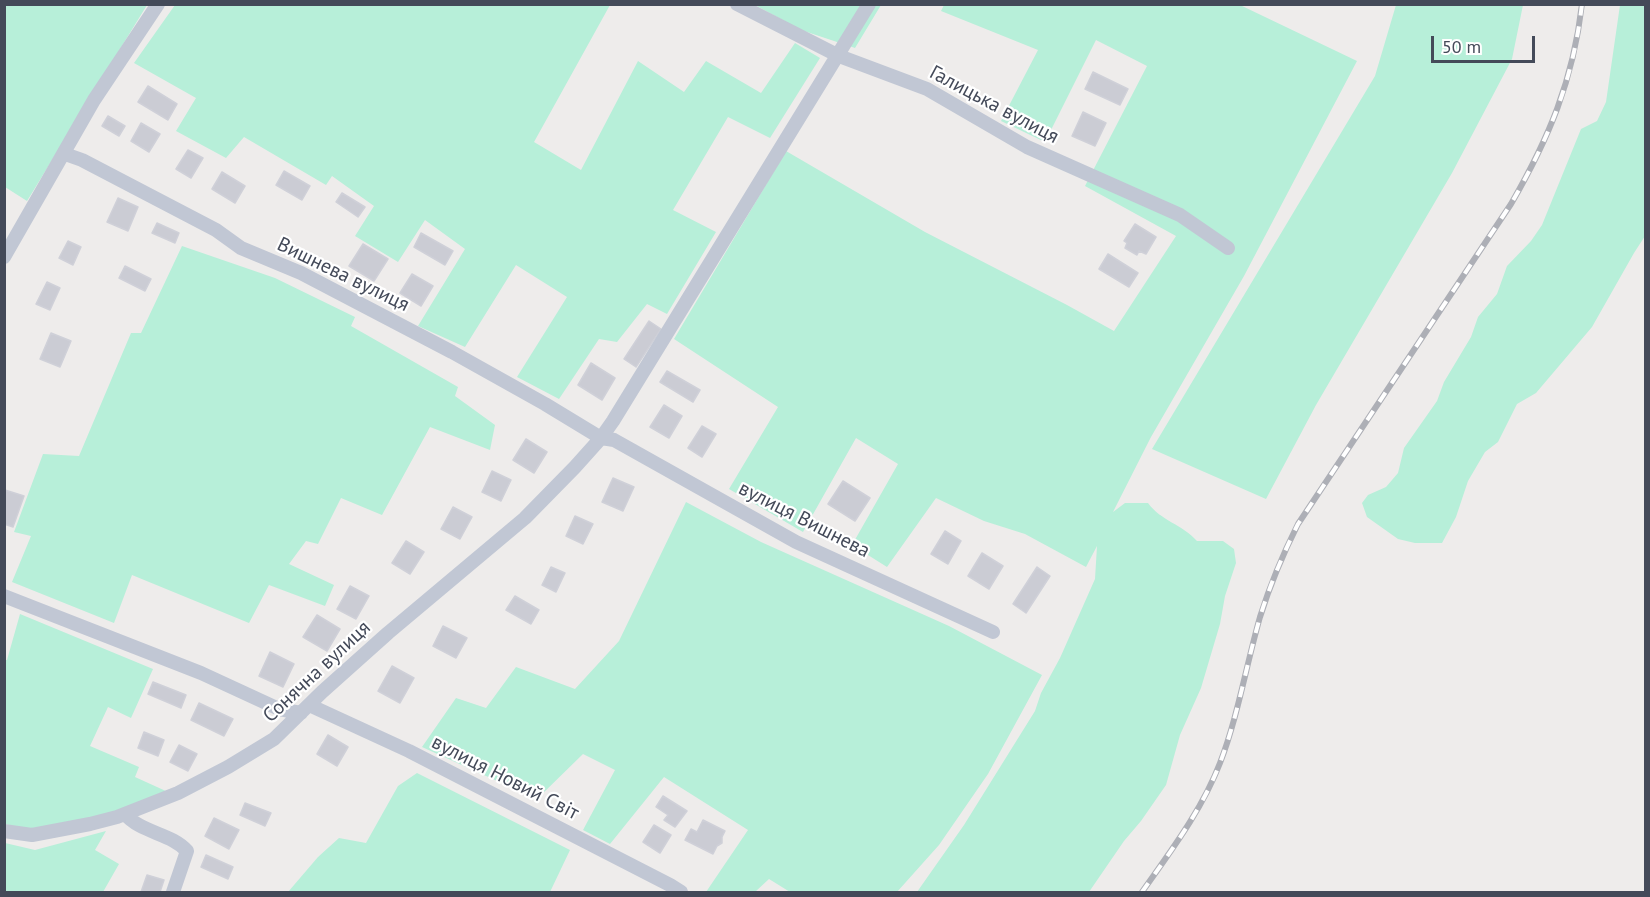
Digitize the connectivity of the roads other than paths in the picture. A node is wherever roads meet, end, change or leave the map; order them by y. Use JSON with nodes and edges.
{"nodes":[{"id":1,"x":158,"y":4,"type":"edge"},
{"id":2,"x":737,"y":4,"type":"edge"},
{"id":3,"x":869,"y":4,"type":"edge"},
{"id":4,"x":839,"y":56,"type":"junction"},
{"id":5,"x":65,"y":154,"type":"junction"},
{"id":6,"x":1228,"y":248,"type":"dead end"},
{"id":7,"x":4,"y":257,"type":"edge"},
{"id":8,"x":601,"y":438,"type":"junction"},
{"id":9,"x":4,"y":596,"type":"edge"},
{"id":10,"x":993,"y":632,"type":"dead end"},
{"id":11,"x":305,"y":709,"type":"junction"},
{"id":12,"x":125,"y":813,"type":"junction"},
{"id":13,"x":4,"y":831,"type":"edge"},
{"id":14,"x":173,"y":892,"type":"edge"},
{"id":15,"x":681,"y":892,"type":"edge"}],
"edges":[{"from":1,"to":5,"type":"street"},
{"from":2,"to":4,"type":"street","name":"Галицька вулиця"},
{"from":3,"to":4,"type":"street","name":"Сонячна вулиця"},
{"from":4,"to":6,"type":"street","name":"Галицька вулиця"},
{"from":4,"to":8,"type":"street","name":"Сонячна вулиця"},
{"from":5,"to":7,"type":"street"},
{"from":5,"to":8,"type":"street","name":"Вишнева вулиця"},
{"from":8,"to":10,"type":"street","name":"вулиця Вишнева"},
{"from":8,"to":11,"type":"street","name":"Сонячна вулиця"},
{"from":9,"to":11,"type":"street","name":"вулиця Новий Світ"},
{"from":11,"to":12,"type":"street","name":"Сонячна вулиця"},
{"from":11,"to":15,"type":"street","name":"вулиця Новий Світ"},
{"from":12,"to":13,"type":"street","name":"Сонячна вулиця"},
{"from":12,"to":14,"type":"street"}]}
